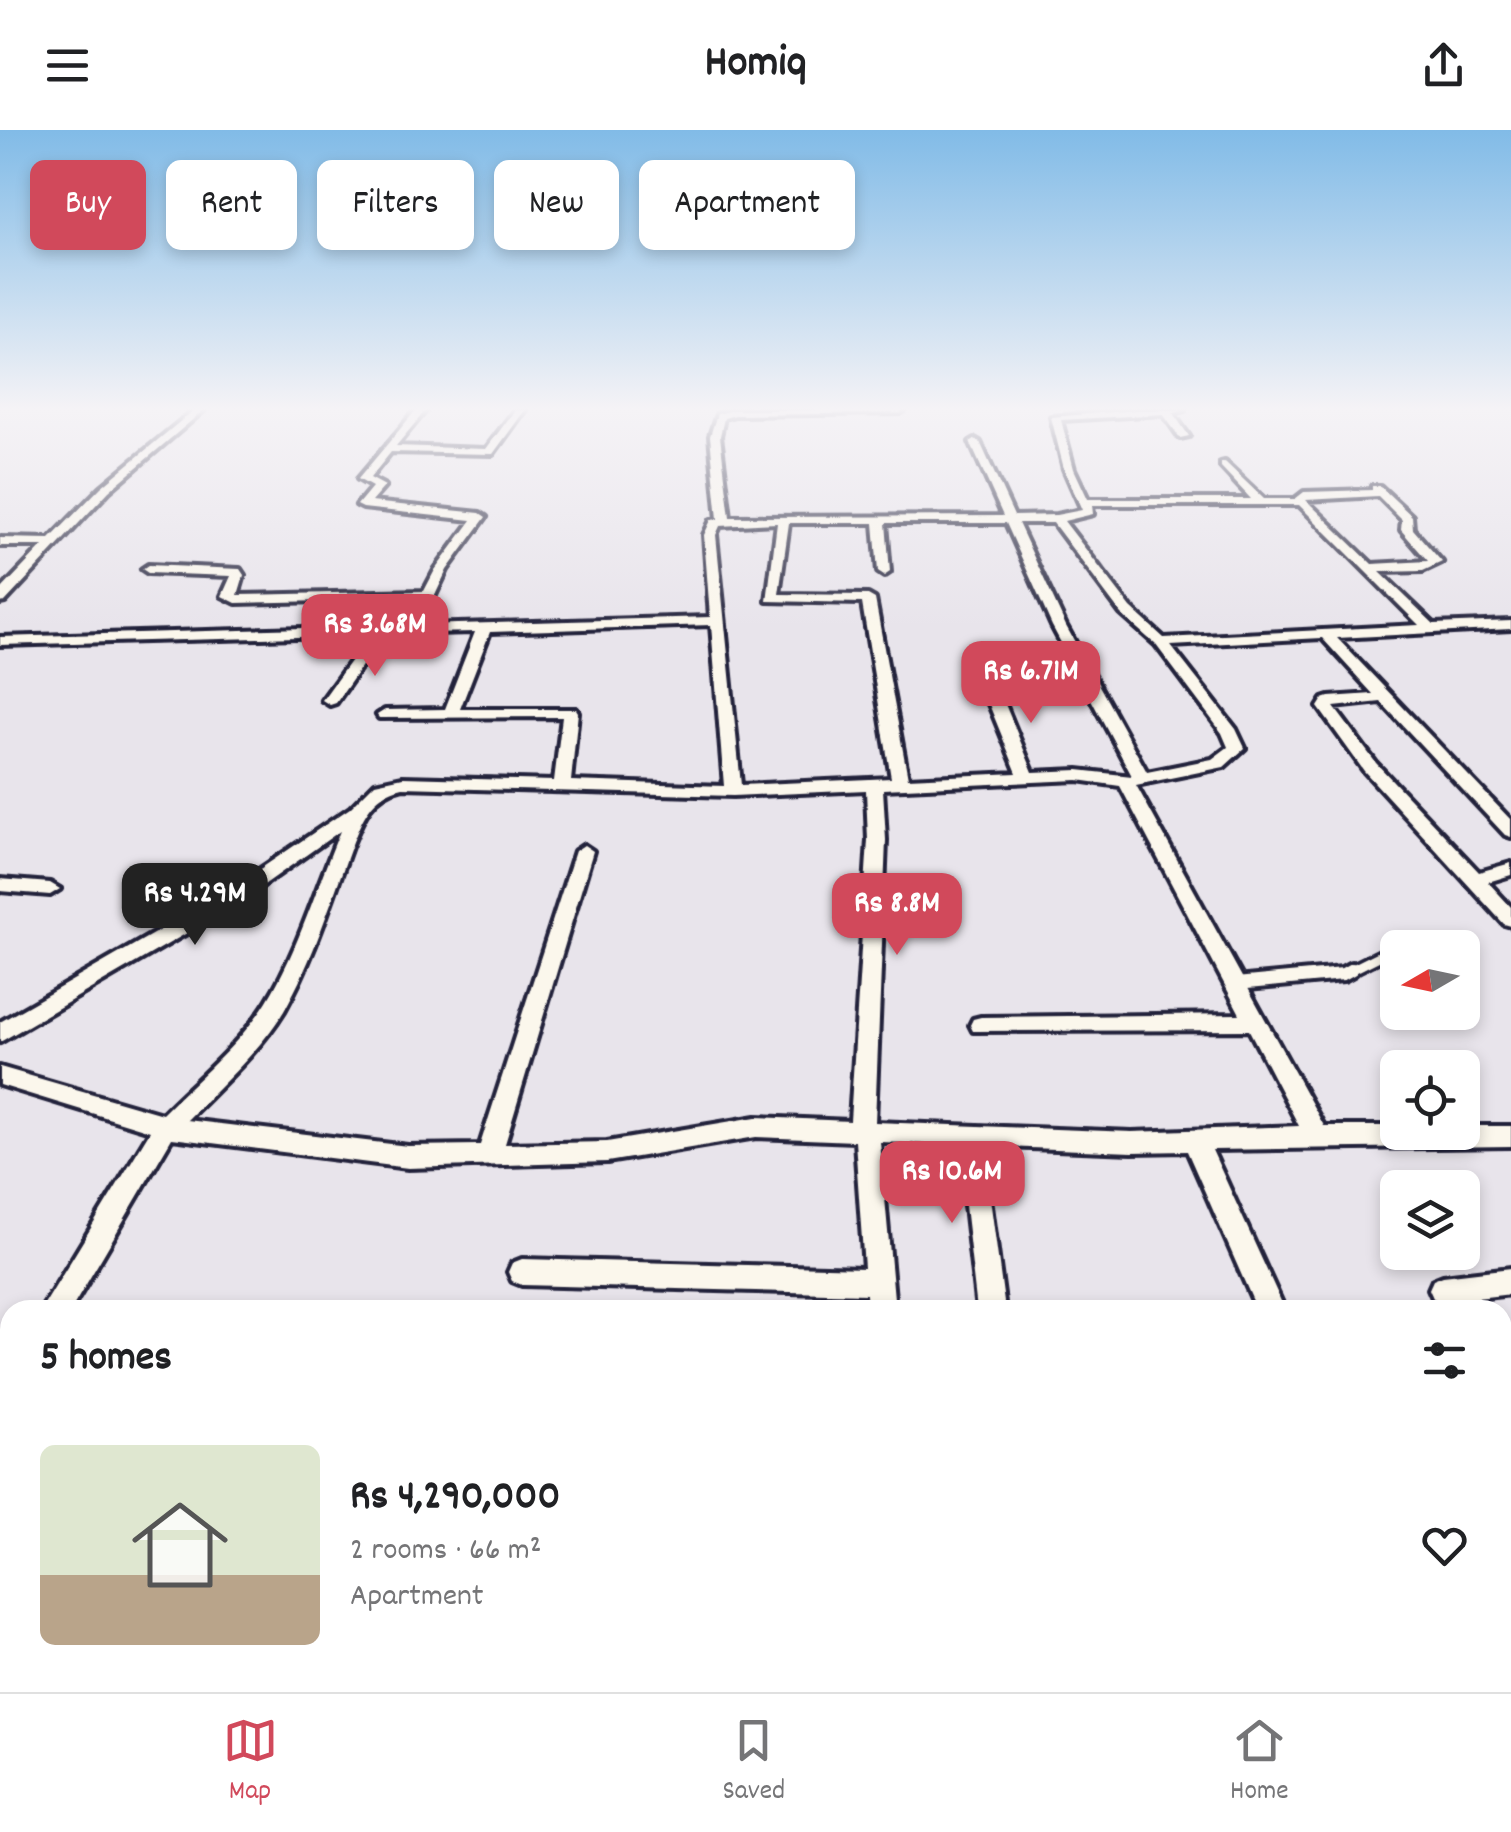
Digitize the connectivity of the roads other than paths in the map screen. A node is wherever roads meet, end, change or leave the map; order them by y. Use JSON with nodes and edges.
{"nodes":[{"id":1,"x":113,"y":483,"type":"edge"},
{"id":2,"x":372,"y":483,"type":"edge"},
{"id":3,"x":720,"y":483,"type":"edge"},
{"id":4,"x":994,"y":483,"type":"edge"},
{"id":5,"x":1077,"y":483,"type":"edge"},
{"id":6,"x":1242,"y":483,"type":"edge"},
{"id":7,"x":1088,"y":502,"type":"junction"},
{"id":8,"x":1302,"y":502,"type":"junction"},
{"id":9,"x":1262,"y":503,"type":"junction"},
{"id":10,"x":880,"y":518,"type":"junction"},
{"id":11,"x":784,"y":519,"type":"junction"},
{"id":12,"x":1012,"y":519,"type":"junction"},
{"id":13,"x":1056,"y":519,"type":"junction"},
{"id":14,"x":724,"y":520,"type":"junction"},
{"id":15,"x":0,"y":542,"type":"edge"},
{"id":16,"x":54,"y":543,"type":"junction"},
{"id":17,"x":1371,"y":568,"type":"junction"},
{"id":18,"x":148,"y":569,"type":"dead end"},
{"id":19,"x":884,"y":572,"type":"dead end"},
{"id":20,"x":7,"y":586,"type":"edge"},
{"id":21,"x":429,"y":595,"type":"junction"},
{"id":22,"x":0,"y":600,"type":"edge"},
{"id":23,"x":715,"y":621,"type":"junction"},
{"id":24,"x":1511,"y":625,"type":"edge"},
{"id":25,"x":484,"y":628,"type":"junction"},
{"id":26,"x":1431,"y":629,"type":"junction"},
{"id":27,"x":380,"y":630,"type":"junction"},
{"id":28,"x":412,"y":630,"type":"junction"},
{"id":29,"x":1326,"y":634,"type":"junction"},
{"id":30,"x":0,"y":641,"type":"edge"},
{"id":31,"x":1161,"y":642,"type":"junction"},
{"id":32,"x":992,"y":692,"type":"dead end"},
{"id":33,"x":1388,"y":697,"type":"junction"},
{"id":34,"x":330,"y":700,"type":"dead end"},
{"id":35,"x":451,"y":713,"type":"junction"},
{"id":36,"x":386,"y":714,"type":"dead end"},
{"id":37,"x":1027,"y":777,"type":"junction"},
{"id":38,"x":1134,"y":780,"type":"junction"},
{"id":39,"x":900,"y":783,"type":"junction"},
{"id":40,"x":874,"y":784,"type":"junction"},
{"id":41,"x":562,"y":786,"type":"junction"},
{"id":42,"x":733,"y":791,"type":"junction"},
{"id":43,"x":357,"y":810,"type":"junction"},
{"id":44,"x":1511,"y":831,"type":"edge"},
{"id":45,"x":584,"y":852,"type":"dead end"},
{"id":46,"x":1511,"y":870,"type":"edge"},
{"id":47,"x":1475,"y":880,"type":"junction"},
{"id":48,"x":0,"y":886,"type":"edge"},
{"id":49,"x":50,"y":888,"type":"dead end"},
{"id":50,"x":1511,"y":920,"type":"edge"},
{"id":51,"x":1380,"y":955,"type":"edge"},
{"id":52,"x":1236,"y":984,"type":"junction"},
{"id":53,"x":1256,"y":1022,"type":"junction"},
{"id":54,"x":981,"y":1024,"type":"dead end"},
{"id":55,"x":0,"y":1033,"type":"edge"},
{"id":56,"x":0,"y":1076,"type":"edge"},
{"id":57,"x":167,"y":1125,"type":"junction"},
{"id":58,"x":865,"y":1131,"type":"junction"},
{"id":59,"x":969,"y":1136,"type":"junction"},
{"id":60,"x":1317,"y":1136,"type":"junction"},
{"id":61,"x":1511,"y":1136,"type":"edge"},
{"id":62,"x":1194,"y":1140,"type":"junction"},
{"id":63,"x":488,"y":1155,"type":"junction"},
{"id":64,"x":522,"y":1272,"type":"dead end"},
{"id":65,"x":880,"y":1280,"type":"junction"},
{"id":66,"x":1511,"y":1280,"type":"edge"},
{"id":67,"x":1442,"y":1288,"type":"dead end"},
{"id":68,"x":61,"y":1300,"type":"edge"},
{"id":69,"x":881,"y":1300,"type":"edge"},
{"id":70,"x":990,"y":1300,"type":"edge"},
{"id":71,"x":1266,"y":1300,"type":"edge"}],
"edges":[{"from":1,"to":16,"type":"street"},
{"from":2,"to":21,"type":"street"},
{"from":3,"to":14,"type":"street"},
{"from":4,"to":12,"type":"street"},
{"from":5,"to":7,"type":"street"},
{"from":6,"to":9,"type":"street"},
{"from":7,"to":9,"type":"street"},
{"from":7,"to":13,"type":"street"},
{"from":8,"to":9,"type":"street"},
{"from":8,"to":17,"type":"street"},
{"from":8,"to":17,"type":"street"},
{"from":10,"to":11,"type":"street"},
{"from":10,"to":12,"type":"street"},
{"from":10,"to":19,"type":"street"},
{"from":11,"to":14,"type":"street"},
{"from":11,"to":39,"type":"street"},
{"from":12,"to":13,"type":"street"},
{"from":12,"to":38,"type":"street"},
{"from":13,"to":31,"type":"street"},
{"from":14,"to":23,"type":"street"},
{"from":15,"to":16,"type":"street"},
{"from":16,"to":20,"type":"street"},
{"from":17,"to":26,"type":"street"},
{"from":18,"to":21,"type":"street"},
{"from":20,"to":22,"type":"street"},
{"from":21,"to":28,"type":"street"},
{"from":23,"to":25,"type":"street"},
{"from":23,"to":42,"type":"street"},
{"from":24,"to":26,"type":"street"},
{"from":25,"to":28,"type":"street"},
{"from":25,"to":35,"type":"street"},
{"from":26,"to":29,"type":"street"},
{"from":27,"to":28,"type":"street"},
{"from":27,"to":30,"type":"street"},
{"from":27,"to":34,"type":"street"},
{"from":29,"to":31,"type":"street"},
{"from":29,"to":33,"type":"street"},
{"from":31,"to":38,"type":"street"},
{"from":32,"to":37,"type":"street"},
{"from":33,"to":44,"type":"street"},
{"from":33,"to":47,"type":"street"},
{"from":35,"to":36,"type":"street"},
{"from":35,"to":41,"type":"street"},
{"from":37,"to":38,"type":"street"},
{"from":37,"to":39,"type":"street"},
{"from":38,"to":52,"type":"street"},
{"from":39,"to":40,"type":"street"},
{"from":40,"to":42,"type":"street"},
{"from":40,"to":58,"type":"street"},
{"from":41,"to":42,"type":"street"},
{"from":41,"to":43,"type":"street"},
{"from":43,"to":55,"type":"street"},
{"from":43,"to":57,"type":"street"},
{"from":45,"to":63,"type":"street"},
{"from":46,"to":47,"type":"street"},
{"from":47,"to":50,"type":"street"},
{"from":48,"to":49,"type":"street"},
{"from":51,"to":52,"type":"lane"},
{"from":52,"to":53,"type":"street"},
{"from":53,"to":54,"type":"street"},
{"from":53,"to":60,"type":"street"},
{"from":56,"to":57,"type":"street"},
{"from":57,"to":63,"type":"street"},
{"from":57,"to":68,"type":"street"},
{"from":58,"to":59,"type":"street"},
{"from":58,"to":63,"type":"street"},
{"from":58,"to":65,"type":"street"},
{"from":59,"to":62,"type":"street"},
{"from":59,"to":70,"type":"street"},
{"from":60,"to":61,"type":"street"},
{"from":60,"to":62,"type":"street"},
{"from":62,"to":71,"type":"street"},
{"from":64,"to":65,"type":"street"},
{"from":65,"to":69,"type":"street"},
{"from":66,"to":67,"type":"street"}]}
